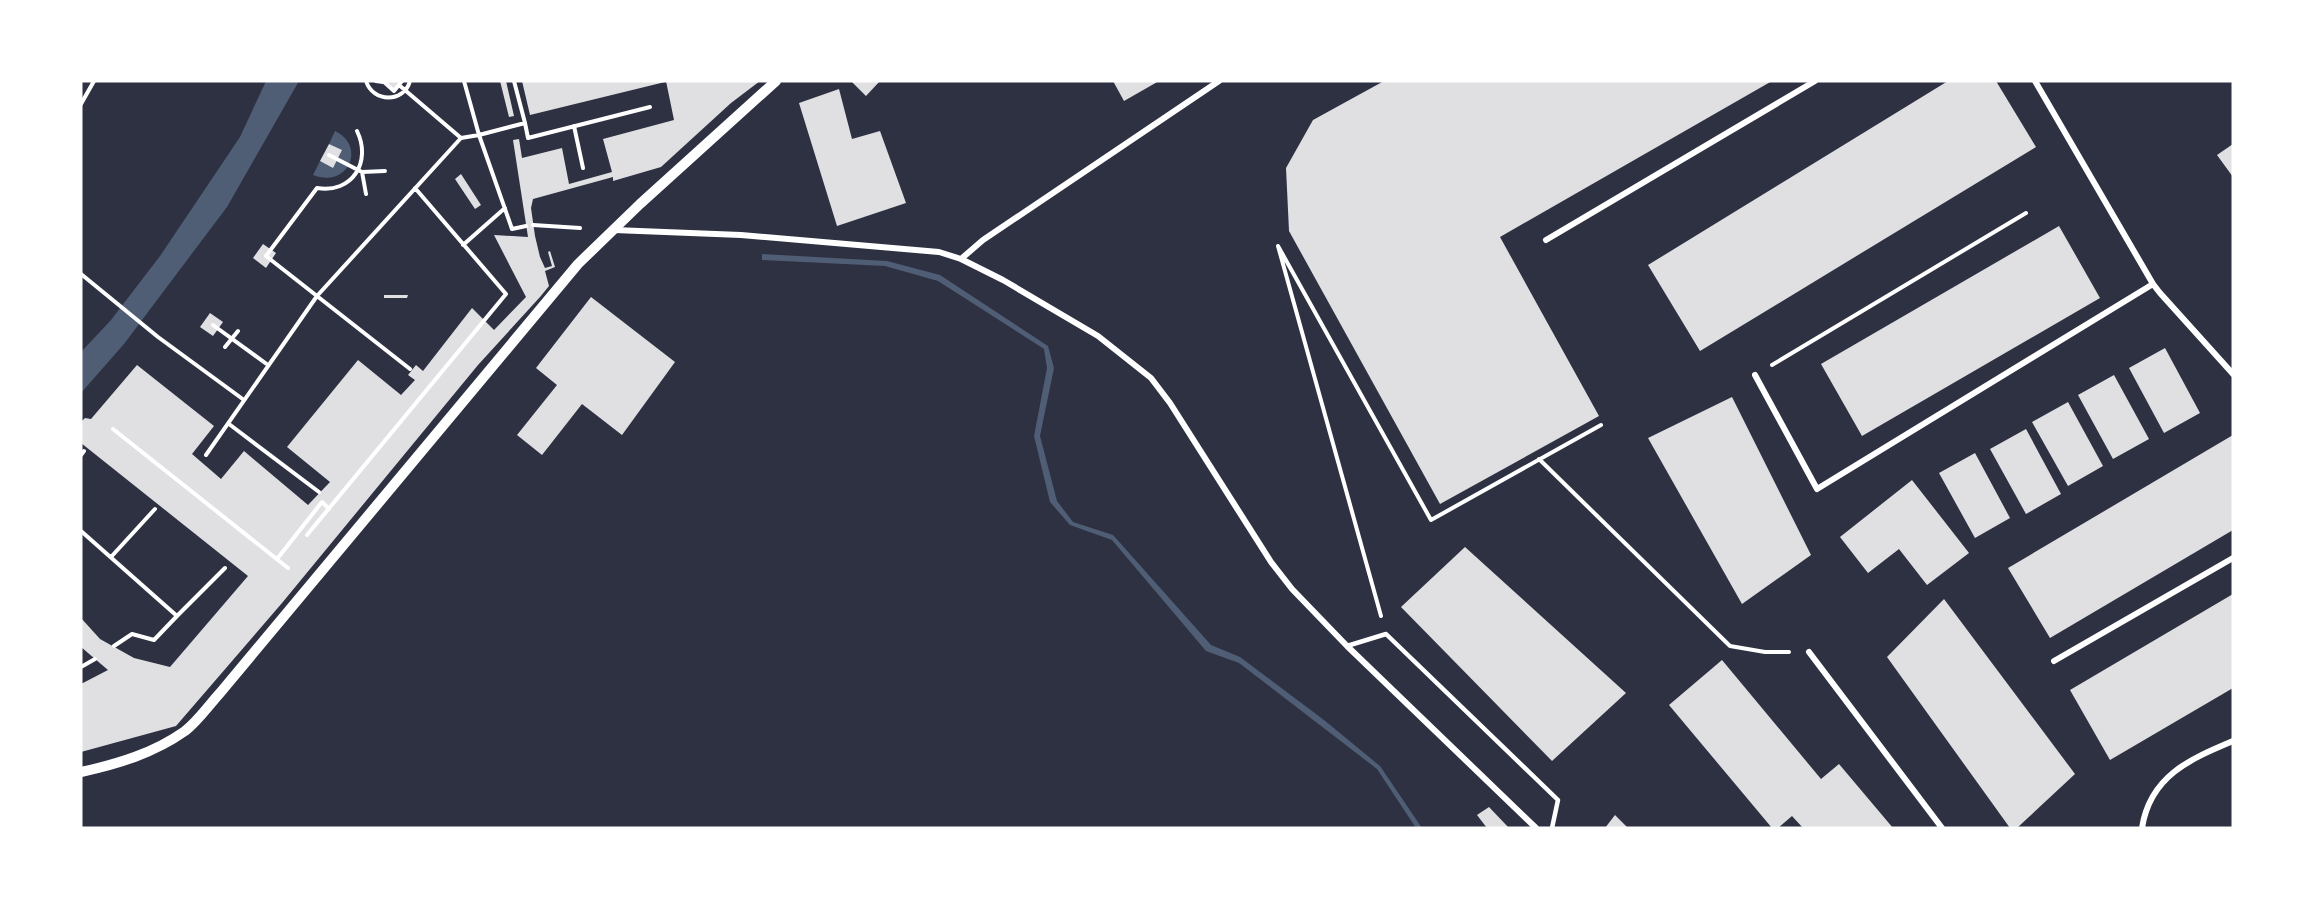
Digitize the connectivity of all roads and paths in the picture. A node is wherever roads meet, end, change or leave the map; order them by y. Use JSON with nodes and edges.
{"nodes":[{"id":1,"x":94,"y":81,"type":"edge"},
{"id":2,"x":366,"y":81,"type":"edge"},
{"id":3,"x":376,"y":81,"type":"edge"},
{"id":4,"x":383,"y":81,"type":"edge"},
{"id":5,"x":410,"y":81,"type":"edge"},
{"id":6,"x":464,"y":81,"type":"edge"},
{"id":7,"x":514,"y":81,"type":"edge"},
{"id":8,"x":776,"y":81,"type":"edge"},
{"id":9,"x":1219,"y":81,"type":"edge"},
{"id":10,"x":1815,"y":81,"type":"edge"},
{"id":11,"x":2035,"y":81,"type":"edge"},
{"id":12,"x":401,"y":83,"type":"edge"},
{"id":13,"x":81,"y":104,"type":"edge"},
{"id":14,"x":650,"y":107,"type":"dead end"},
{"id":15,"x":525,"y":123,"type":"junction"},
{"id":16,"x":573,"y":126,"type":"junction"},
{"id":17,"x":357,"y":131,"type":"dead end"},
{"id":18,"x":479,"y":135,"type":"junction"},
{"id":19,"x":461,"y":138,"type":"junction"},
{"id":20,"x":329,"y":155,"type":"dead end"},
{"id":21,"x":583,"y":168,"type":"dead end"},
{"id":22,"x":359,"y":171,"type":"junction"},
{"id":23,"x":385,"y":171,"type":"dead end"},
{"id":24,"x":415,"y":188,"type":"junction"},
{"id":25,"x":366,"y":194,"type":"dead end"},
{"id":26,"x":505,"y":208,"type":"junction"},
{"id":27,"x":2026,"y":213,"type":"dead end"},
{"id":28,"x":533,"y":225,"type":"dead end"},
{"id":29,"x":526,"y":226,"type":"dead end"},
{"id":30,"x":613,"y":230,"type":"junction"},
{"id":31,"x":1546,"y":240,"type":"dead end"},
{"id":32,"x":463,"y":245,"type":"junction"},
{"id":33,"x":961,"y":259,"type":"junction"},
{"id":34,"x":81,"y":274,"type":"edge"},
{"id":35,"x":2153,"y":284,"type":"junction"},
{"id":36,"x":317,"y":296,"type":"junction"},
{"id":37,"x":213,"y":325,"type":"dead end"},
{"id":38,"x":238,"y":331,"type":"dead end"},
{"id":39,"x":231,"y":339,"type":"junction"},
{"id":40,"x":225,"y":347,"type":"dead end"},
{"id":41,"x":268,"y":365,"type":"junction"},
{"id":42,"x":410,"y":369,"type":"dead end"},
{"id":43,"x":2233,"y":374,"type":"edge"},
{"id":44,"x":1755,"y":375,"type":"joint"},
{"id":45,"x":244,"y":401,"type":"junction"},
{"id":46,"x":229,"y":424,"type":"junction"},
{"id":47,"x":1601,"y":425,"type":"dead end"},
{"id":48,"x":114,"y":429,"type":"dead end"},
{"id":49,"x":206,"y":455,"type":"dead end"},
{"id":50,"x":1539,"y":459,"type":"junction"},
{"id":51,"x":319,"y":492,"type":"dead end"},
{"id":52,"x":155,"y":509,"type":"dead end"},
{"id":53,"x":329,"y":509,"type":"junction"},
{"id":54,"x":81,"y":531,"type":"edge"},
{"id":55,"x":308,"y":535,"type":"dead end"},
{"id":56,"x":111,"y":557,"type":"junction"},
{"id":57,"x":2233,"y":558,"type":"edge"},
{"id":58,"x":277,"y":559,"type":"junction"},
{"id":59,"x":225,"y":568,"type":"dead end"},
{"id":60,"x":288,"y":568,"type":"dead end"},
{"id":61,"x":177,"y":616,"type":"junction"},
{"id":62,"x":1386,"y":634,"type":"junction"},
{"id":63,"x":114,"y":646,"type":"dead end"},
{"id":64,"x":1347,"y":646,"type":"junction"},
{"id":65,"x":1809,"y":652,"type":"joint"},
{"id":66,"x":95,"y":659,"type":"dead end"},
{"id":67,"x":81,"y":661,"type":"edge"},
{"id":68,"x":2054,"y":661,"type":"dead end"},
{"id":69,"x":83,"y":666,"type":"edge"},
{"id":70,"x":2233,"y":741,"type":"edge"},
{"id":71,"x":81,"y":772,"type":"edge"},
{"id":72,"x":1536,"y":828,"type":"edge"},
{"id":73,"x":1552,"y":828,"type":"edge"},
{"id":74,"x":1942,"y":828,"type":"edge"},
{"id":75,"x":2142,"y":828,"type":"edge"}],
"edges":[{"from":1,"to":13,"type":"path"},
{"from":2,"to":5,"type":"path"},
{"from":3,"to":4,"type":"path"},
{"from":4,"to":12,"type":"path"},
{"from":6,"to":18,"type":"path"},
{"from":7,"to":15,"type":"path"},
{"from":8,"to":30,"type":"street"},
{"from":9,"to":33,"type":"street"},
{"from":10,"to":31,"type":"street"},
{"from":11,"to":35,"type":"street"},
{"from":12,"to":19,"type":"path"},
{"from":14,"to":16,"type":"path"},
{"from":15,"to":16,"type":"path"},
{"from":15,"to":18,"type":"path"},
{"from":16,"to":21,"type":"path"},
{"from":17,"to":22,"type":"path"},
{"from":18,"to":19,"type":"path"},
{"from":18,"to":26,"type":"path"},
{"from":19,"to":24,"type":"path"},
{"from":20,"to":22,"type":"path"},
{"from":22,"to":23,"type":"path"},
{"from":22,"to":25,"type":"path"},
{"from":22,"to":36,"type":"path"},
{"from":24,"to":32,"type":"path"},
{"from":24,"to":36,"type":"path"},
{"from":26,"to":29,"type":"path"},
{"from":26,"to":32,"type":"path"},
{"from":27,"to":44,"type":"path"},
{"from":28,"to":30,"type":"path"},
{"from":30,"to":33,"type":"street"},
{"from":30,"to":71,"type":"street"},
{"from":32,"to":53,"type":"path"},
{"from":33,"to":64,"type":"street"},
{"from":34,"to":45,"type":"path"},
{"from":35,"to":43,"type":"street"},
{"from":35,"to":44,"type":"street"},
{"from":36,"to":41,"type":"path"},
{"from":36,"to":42,"type":"path"},
{"from":37,"to":39,"type":"path"},
{"from":38,"to":39,"type":"path"},
{"from":39,"to":40,"type":"path"},
{"from":39,"to":41,"type":"path"},
{"from":41,"to":45,"type":"path"},
{"from":45,"to":46,"type":"path"},
{"from":46,"to":49,"type":"path"},
{"from":46,"to":51,"type":"path"},
{"from":47,"to":50,"type":"path"},
{"from":48,"to":58,"type":"path"},
{"from":50,"to":62,"type":"path"},
{"from":50,"to":65,"type":"path"},
{"from":52,"to":56,"type":"path"},
{"from":53,"to":55,"type":"path"},
{"from":53,"to":58,"type":"path"},
{"from":54,"to":56,"type":"path"},
{"from":56,"to":61,"type":"path"},
{"from":57,"to":68,"type":"street"},
{"from":58,"to":60,"type":"path"},
{"from":59,"to":61,"type":"path"},
{"from":61,"to":63,"type":"path"},
{"from":62,"to":64,"type":"lane"},
{"from":62,"to":73,"type":"lane"},
{"from":64,"to":72,"type":"street"},
{"from":65,"to":74,"type":"street"},
{"from":66,"to":69,"type":"path"},
{"from":67,"to":69,"type":"path"},
{"from":70,"to":75,"type":"street"}]}
